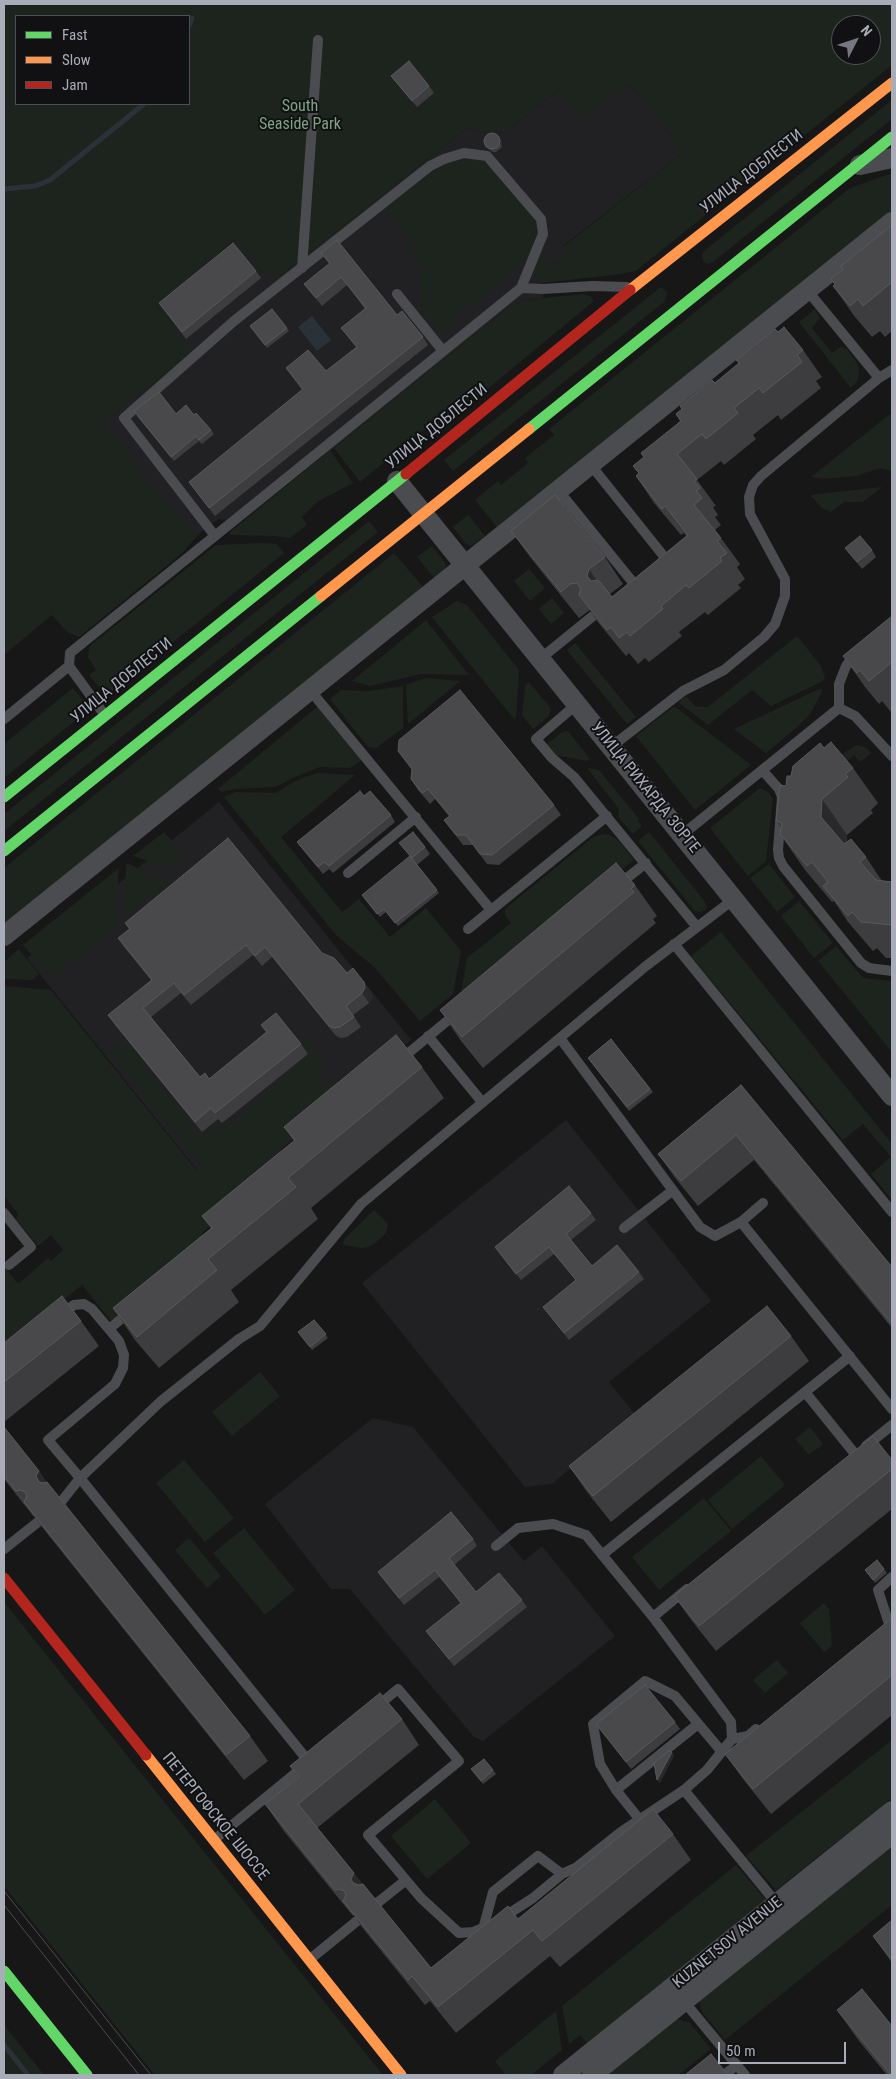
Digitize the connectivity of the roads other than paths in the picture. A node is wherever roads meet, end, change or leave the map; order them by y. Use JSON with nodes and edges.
{"nodes":[{"id":1,"x":318,"y":40,"type":"dead end"},
{"id":2,"x":892,"y":83,"type":"edge"},
{"id":3,"x":892,"y":137,"type":"edge"},
{"id":4,"x":892,"y":158,"type":"edge"},
{"id":5,"x":856,"y":166,"type":"junction"},
{"id":6,"x":892,"y":222,"type":"edge"},
{"id":7,"x":691,"y":241,"type":"junction"},
{"id":8,"x":692,"y":261,"type":"dead end"},
{"id":9,"x":302,"y":268,"type":"junction"},
{"id":10,"x":647,"y":276,"type":"junction"},
{"id":11,"x":662,"y":279,"type":"dead end"},
{"id":12,"x":633,"y":287,"type":"junction"},
{"id":13,"x":521,"y":288,"type":"junction"},
{"id":14,"x":807,"y":290,"type":"junction"},
{"id":15,"x":397,"y":294,"type":"dead end"},
{"id":16,"x":674,"y":295,"type":"dead end"},
{"id":17,"x":674,"y":311,"type":"junction"},
{"id":18,"x":443,"y":351,"type":"junction"},
{"id":19,"x":892,"y":370,"type":"edge"},
{"id":20,"x":879,"y":378,"type":"junction"},
{"id":21,"x":590,"y":464,"type":"junction"},
{"id":22,"x":397,"y":481,"type":"junction"},
{"id":23,"x":558,"y":490,"type":"junction"},
{"id":24,"x":423,"y":513,"type":"junction"},
{"id":25,"x":215,"y":536,"type":"junction"},
{"id":26,"x":465,"y":565,"type":"junction"},
{"id":27,"x":654,"y":569,"type":"edge"},
{"id":28,"x":635,"y":585,"type":"edge"},
{"id":29,"x":593,"y":616,"type":"edge"},
{"id":30,"x":861,"y":647,"type":"edge"},
{"id":31,"x":540,"y":659,"type":"junction"},
{"id":32,"x":69,"y":666,"type":"junction"},
{"id":33,"x":310,"y":690,"type":"junction"},
{"id":34,"x":577,"y":704,"type":"junction"},
{"id":35,"x":839,"y":708,"type":"junction"},
{"id":36,"x":106,"y":715,"type":"junction"},
{"id":37,"x":4,"y":719,"type":"edge"},
{"id":38,"x":611,"y":747,"type":"junction"},
{"id":39,"x":891,"y":752,"type":"edge"},
{"id":40,"x":763,"y":771,"type":"junction"},
{"id":41,"x":4,"y":797,"type":"edge"},
{"id":42,"x":607,"y":816,"type":"junction"},
{"id":43,"x":416,"y":817,"type":"junction"},
{"id":44,"x":682,"y":835,"type":"junction"},
{"id":45,"x":4,"y":851,"type":"edge"},
{"id":46,"x":646,"y":863,"type":"junction"},
{"id":47,"x":348,"y":873,"type":"dead end"},
{"id":48,"x":607,"y":894,"type":"edge"},
{"id":49,"x":734,"y":899,"type":"junction"},
{"id":50,"x":492,"y":910,"type":"junction"},
{"id":51,"x":697,"y":927,"type":"junction"},
{"id":52,"x":468,"y":929,"type":"dead end"},
{"id":53,"x":4,"y":936,"type":"edge"},
{"id":54,"x":674,"y":944,"type":"junction"},
{"id":55,"x":892,"y":971,"type":"edge"},
{"id":56,"x":468,"y":1004,"type":"edge"},
{"id":57,"x":428,"y":1036,"type":"junction"},
{"id":58,"x":560,"y":1038,"type":"junction"},
{"id":59,"x":393,"y":1065,"type":"edge"},
{"id":60,"x":892,"y":1096,"type":"edge"},
{"id":61,"x":482,"y":1102,"type":"junction"},
{"id":62,"x":672,"y":1191,"type":"junction"},
{"id":63,"x":763,"y":1204,"type":"dead end"},
{"id":64,"x":892,"y":1212,"type":"edge"},
{"id":65,"x":4,"y":1214,"type":"edge"},
{"id":66,"x":741,"y":1222,"type":"junction"},
{"id":67,"x":624,"y":1228,"type":"dead end"},
{"id":68,"x":9,"y":1265,"type":"dead end"},
{"id":69,"x":140,"y":1304,"type":"edge"},
{"id":70,"x":52,"y":1320,"type":"edge"},
{"id":71,"x":109,"y":1329,"type":"junction"},
{"id":72,"x":850,"y":1356,"type":"junction"},
{"id":73,"x":806,"y":1392,"type":"junction"},
{"id":74,"x":892,"y":1409,"type":"edge"},
{"id":75,"x":892,"y":1425,"type":"edge"},
{"id":76,"x":80,"y":1478,"type":"junction"},
{"id":77,"x":61,"y":1502,"type":"edge"},
{"id":78,"x":38,"y":1522,"type":"edge"},
{"id":79,"x":496,"y":1546,"type":"dead end"},
{"id":80,"x":4,"y":1549,"type":"edge"},
{"id":81,"x":602,"y":1555,"type":"junction"},
{"id":82,"x":892,"y":1577,"type":"edge"},
{"id":83,"x":4,"y":1578,"type":"edge"},
{"id":84,"x":696,"y":1582,"type":"edge"},
{"id":85,"x":652,"y":1617,"type":"junction"},
{"id":86,"x":889,"y":1628,"type":"edge"},
{"id":87,"x":368,"y":1713,"type":"edge"},
{"id":88,"x":767,"y":1721,"type":"edge"},
{"id":89,"x":698,"y":1724,"type":"junction"},
{"id":90,"x":732,"y":1739,"type":"junction"},
{"id":91,"x":722,"y":1752,"type":"junction"},
{"id":92,"x":616,"y":1790,"type":"junction"},
{"id":93,"x":684,"y":1790,"type":"junction"},
{"id":94,"x":892,"y":1811,"type":"edge"},
{"id":95,"x":640,"y":1820,"type":"junction"},
{"id":96,"x":892,"y":1834,"type":"edge"},
{"id":97,"x":213,"y":1841,"type":"junction"},
{"id":98,"x":562,"y":1874,"type":"junction"},
{"id":99,"x":406,"y":1880,"type":"junction"},
{"id":100,"x":376,"y":1904,"type":"edge"},
{"id":101,"x":783,"y":1910,"type":"junction"},
{"id":102,"x":357,"y":1921,"type":"edge"},
{"id":103,"x":483,"y":1930,"type":"junction"},
{"id":104,"x":308,"y":1960,"type":"junction"},
{"id":105,"x":4,"y":1971,"type":"edge"},
{"id":106,"x":678,"y":1994,"type":"junction"},
{"id":107,"x":737,"y":2065,"type":"junction"},
{"id":108,"x":87,"y":2075,"type":"edge"},
{"id":109,"x":401,"y":2075,"type":"edge"},
{"id":110,"x":563,"y":2075,"type":"edge"},
{"id":111,"x":592,"y":2075,"type":"edge"},
{"id":112,"x":724,"y":2075,"type":"edge"},
{"id":113,"x":745,"y":2075,"type":"edge"}],
"edges":[{"from":1,"to":9,"type":"lane"},
{"from":2,"to":7,"type":"main road","name":"УЛИЦА ДОБЛЕСТИ"},
{"from":3,"to":5,"type":"main road"},
{"from":4,"to":5,"type":"street"},
{"from":5,"to":17,"type":"main road"},
{"from":6,"to":14,"type":"street"},
{"from":7,"to":8,"type":"main road"},
{"from":7,"to":10,"type":"main road","name":"УЛИЦА ДОБЛЕСТИ"},
{"from":9,"to":13,"type":"lane"},
{"from":9,"to":25,"type":"lane"},
{"from":10,"to":11,"type":"main road"},
{"from":10,"to":12,"type":"main road","name":"УЛИЦА ДОБЛЕСТИ"},
{"from":12,"to":13,"type":"lane"},
{"from":12,"to":22,"type":"main road","name":"УЛИЦА ДОБЛЕСТИ"},
{"from":13,"to":18,"type":"lane"},
{"from":14,"to":20,"type":"lane"},
{"from":14,"to":21,"type":"street"},
{"from":15,"to":18,"type":"lane"},
{"from":16,"to":17,"type":"main road"},
{"from":17,"to":24,"type":"main road"},
{"from":18,"to":25,"type":"lane"},
{"from":19,"to":20,"type":"lane"},
{"from":20,"to":38,"type":"lane"},
{"from":21,"to":23,"type":"street"},
{"from":21,"to":27,"type":"lane"},
{"from":22,"to":24,"type":"street","name":"УЛИЦА РИХАРДА ЗОРГЕ"},
{"from":22,"to":36,"type":"main road","name":"УЛИЦА ДОБЛЕСТИ"},
{"from":23,"to":26,"type":"street"},
{"from":23,"to":28,"type":"lane"},
{"from":24,"to":26,"type":"street","name":"УЛИЦА РИХАРДА ЗОРГЕ"},
{"from":24,"to":45,"type":"main road"},
{"from":25,"to":32,"type":"lane"},
{"from":26,"to":31,"type":"street","name":"УЛИЦА РИХАРДА ЗОРГЕ"},
{"from":26,"to":33,"type":"street"},
{"from":29,"to":31,"type":"lane"},
{"from":30,"to":35,"type":"lane"},
{"from":31,"to":34,"type":"street","name":"УЛИЦА РИХАРДА ЗОРГЕ"},
{"from":32,"to":36,"type":"lane"},
{"from":32,"to":37,"type":"lane"},
{"from":33,"to":43,"type":"lane"},
{"from":33,"to":53,"type":"street"},
{"from":34,"to":38,"type":"street","name":"УЛИЦА РИХАРДА ЗОРГЕ"},
{"from":34,"to":42,"type":"lane"},
{"from":35,"to":39,"type":"lane"},
{"from":35,"to":40,"type":"lane"},
{"from":36,"to":41,"type":"main road","name":"УЛИЦА ДОБЛЕСТИ"},
{"from":38,"to":44,"type":"street","name":"УЛИЦА РИХАРДА ЗОРГЕ"},
{"from":40,"to":44,"type":"lane"},
{"from":40,"to":55,"type":"lane"},
{"from":42,"to":46,"type":"lane"},
{"from":42,"to":50,"type":"lane"},
{"from":43,"to":47,"type":"lane"},
{"from":43,"to":50,"type":"lane"},
{"from":44,"to":49,"type":"street","name":"УЛИЦА РИХАРДА ЗОРГЕ"},
{"from":46,"to":48,"type":"lane"},
{"from":46,"to":51,"type":"lane"},
{"from":49,"to":51,"type":"lane"},
{"from":49,"to":60,"type":"street","name":"УЛИЦА РИХАРДА ЗОРГЕ"},
{"from":50,"to":52,"type":"lane"},
{"from":51,"to":54,"type":"lane"},
{"from":54,"to":58,"type":"lane"},
{"from":54,"to":64,"type":"lane"},
{"from":56,"to":57,"type":"lane"},
{"from":57,"to":59,"type":"lane"},
{"from":57,"to":61,"type":"lane"},
{"from":58,"to":61,"type":"lane"},
{"from":58,"to":62,"type":"lane"},
{"from":61,"to":76,"type":"lane"},
{"from":62,"to":66,"type":"lane"},
{"from":62,"to":67,"type":"lane"},
{"from":63,"to":66,"type":"lane"},
{"from":65,"to":68,"type":"lane"},
{"from":66,"to":72,"type":"lane"},
{"from":69,"to":71,"type":"lane"},
{"from":70,"to":71,"type":"lane"},
{"from":71,"to":76,"type":"lane"},
{"from":72,"to":73,"type":"lane"},
{"from":72,"to":74,"type":"lane"},
{"from":73,"to":75,"type":"lane"},
{"from":73,"to":81,"type":"lane"},
{"from":76,"to":77,"type":"lane"},
{"from":76,"to":97,"type":"lane"},
{"from":78,"to":80,"type":"lane"},
{"from":79,"to":81,"type":"lane"},
{"from":81,"to":85,"type":"lane"},
{"from":82,"to":86,"type":"lane"},
{"from":83,"to":97,"type":"main road","name":"ПЕТЕРГОФСКОЕ ШОССЕ"},
{"from":84,"to":85,"type":"lane"},
{"from":85,"to":90,"type":"lane"},
{"from":87,"to":99,"type":"lane"},
{"from":88,"to":90,"type":"lane"},
{"from":89,"to":91,"type":"lane"},
{"from":89,"to":92,"type":"lane"},
{"from":89,"to":92,"type":"lane"},
{"from":90,"to":91,"type":"lane"},
{"from":91,"to":93,"type":"lane"},
{"from":92,"to":95,"type":"lane"},
{"from":93,"to":95,"type":"lane"},
{"from":93,"to":101,"type":"lane"},
{"from":94,"to":101,"type":"street","name":"KUZNETSOV AVENUE"},
{"from":95,"to":98,"type":"lane"},
{"from":96,"to":101,"type":"street","name":"KUZNETSOV AVENUE"},
{"from":97,"to":104,"type":"main road","name":"ПЕТЕРГОФСКОЕ ШОССЕ"},
{"from":98,"to":103,"type":"lane"},
{"from":98,"to":103,"type":"lane"},
{"from":99,"to":100,"type":"lane"},
{"from":99,"to":103,"type":"lane"},
{"from":101,"to":106,"type":"street","name":"KUZNETSOV AVENUE"},
{"from":102,"to":104,"type":"lane"},
{"from":104,"to":109,"type":"main road","name":"ПЕТЕРГОФСКОЕ ШОССЕ"},
{"from":105,"to":108,"type":"main road"},
{"from":106,"to":107,"type":"lane"},
{"from":106,"to":110,"type":"street","name":"KUZNETSOV AVENUE"},
{"from":106,"to":111,"type":"street","name":"KUZNETSOV AVENUE"},
{"from":107,"to":112,"type":"lane"},
{"from":107,"to":113,"type":"lane"}]}
